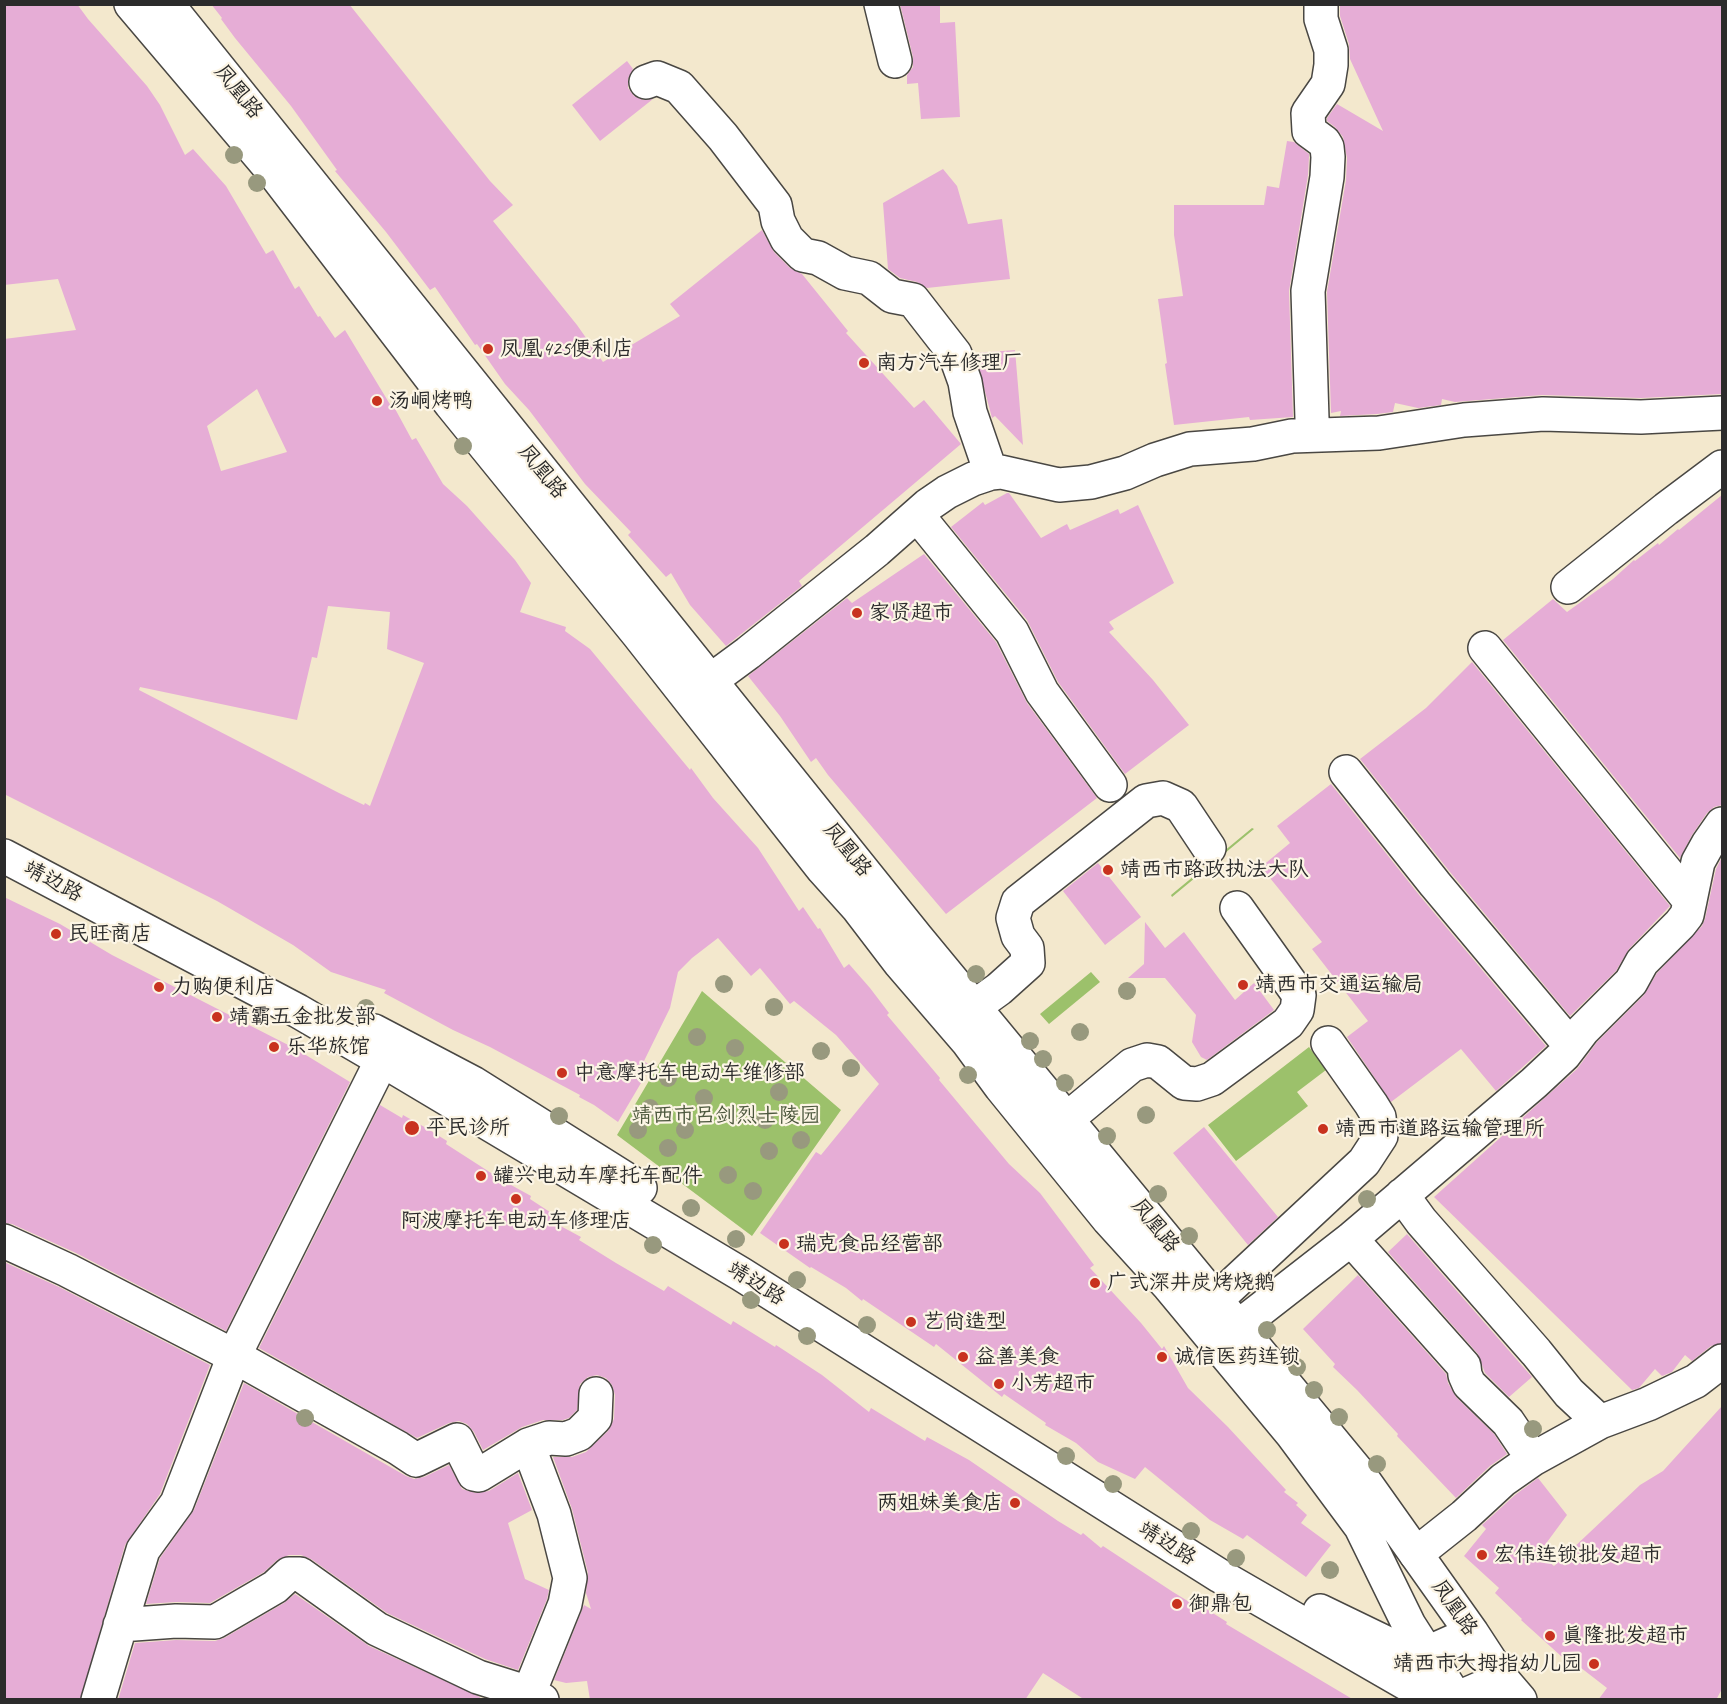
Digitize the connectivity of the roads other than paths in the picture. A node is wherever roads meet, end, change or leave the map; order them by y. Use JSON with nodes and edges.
{"nodes":[{"id":1,"x":131,"y":4,"type":"edge"},
{"id":2,"x":167,"y":4,"type":"edge"},
{"id":3,"x":881,"y":4,"type":"edge"},
{"id":4,"x":1321,"y":4,"type":"edge"},
{"id":5,"x":896,"y":61,"type":"dead end"},
{"id":6,"x":646,"y":82,"type":"dead end"},
{"id":7,"x":1722,"y":413,"type":"edge"},
{"id":8,"x":1315,"y":435,"type":"junction"},
{"id":9,"x":1722,"y":467,"type":"edge"},
{"id":10,"x":991,"y":473,"type":"junction"},
{"id":11,"x":918,"y":516,"type":"junction"},
{"id":12,"x":1568,"y":587,"type":"dead end"},
{"id":13,"x":1485,"y":648,"type":"dead end"},
{"id":14,"x":710,"y":681,"type":"junction"},
{"id":15,"x":1346,"y":772,"type":"dead end"},
{"id":16,"x":1110,"y":785,"type":"dead end"},
{"id":17,"x":1722,"y":825,"type":"edge"},
{"id":18,"x":4,"y":838,"type":"edge"},
{"id":19,"x":1209,"y":848,"type":"dead end"},
{"id":20,"x":4,"y":856,"type":"edge"},
{"id":21,"x":1690,"y":901,"type":"junction"},
{"id":22,"x":1237,"y":908,"type":"dead end"},
{"id":23,"x":974,"y":1007,"type":"junction"},
{"id":24,"x":1328,"y":1043,"type":"dead end"},
{"id":25,"x":1570,"y":1045,"type":"junction"},
{"id":26,"x":382,"y":1060,"type":"junction"},
{"id":27,"x":1067,"y":1119,"type":"junction"},
{"id":28,"x":1402,"y":1196,"type":"junction"},
{"id":29,"x":1351,"y":1239,"type":"junction"},
{"id":30,"x":4,"y":1241,"type":"edge"},
{"id":31,"x":1216,"y":1300,"type":"junction"},
{"id":32,"x":1238,"y":1327,"type":"junction"},
{"id":33,"x":234,"y":1356,"type":"junction"},
{"id":34,"x":1722,"y":1361,"type":"edge"},
{"id":35,"x":596,"y":1394,"type":"dead end"},
{"id":36,"x":1600,"y":1422,"type":"junction"},
{"id":37,"x":528,"y":1445,"type":"junction"},
{"id":38,"x":1533,"y":1459,"type":"junction"},
{"id":39,"x":1416,"y":1554,"type":"junction"},
{"id":40,"x":120,"y":1625,"type":"junction"},
{"id":41,"x":1472,"y":1633,"type":"junction"},
{"id":42,"x":1427,"y":1653,"type":"junction"},
{"id":43,"x":1511,"y":1689,"type":"edge"},
{"id":44,"x":536,"y":1696,"type":"edge"},
{"id":45,"x":1457,"y":1699,"type":"edge"},
{"id":46,"x":98,"y":1700,"type":"edge"}],
"edges":[{"from":1,"to":42,"type":"main road","name":"凤凰路"},
{"from":2,"to":14,"type":"main road","name":"凤凰路"},
{"from":3,"to":5,"type":"main road"},
{"from":4,"to":8,"type":"main road"},
{"from":6,"to":10,"type":"main road"},
{"from":7,"to":8,"type":"main road"},
{"from":8,"to":10,"type":"main road"},
{"from":9,"to":12,"type":"main road"},
{"from":10,"to":11,"type":"main road"},
{"from":11,"to":14,"type":"main road"},
{"from":11,"to":16,"type":"main road"},
{"from":13,"to":21,"type":"main road"},
{"from":14,"to":23,"type":"main road","name":"凤凰路"},
{"from":15,"to":25,"type":"main road"},
{"from":17,"to":21,"type":"main road"},
{"from":18,"to":42,"type":"main road","name":"靖边路"},
{"from":19,"to":23,"type":"main road"},
{"from":20,"to":26,"type":"main road","name":"靖边路"},
{"from":21,"to":25,"type":"main road"},
{"from":22,"to":27,"type":"main road"},
{"from":23,"to":27,"type":"main road","name":"凤凰路"},
{"from":24,"to":31,"type":"main road"},
{"from":25,"to":28,"type":"main road"},
{"from":26,"to":33,"type":"main road"},
{"from":26,"to":45,"type":"main road","name":"靖边路"},
{"from":27,"to":31,"type":"main road","name":"凤凰路"},
{"from":28,"to":29,"type":"main road"},
{"from":28,"to":36,"type":"main road"},
{"from":29,"to":32,"type":"main road"},
{"from":29,"to":38,"type":"main road"},
{"from":30,"to":33,"type":"main road"},
{"from":31,"to":32,"type":"main road","name":"凤凰路"},
{"from":32,"to":39,"type":"main road","name":"凤凰路"},
{"from":33,"to":37,"type":"main road"},
{"from":33,"to":40,"type":"main road"},
{"from":34,"to":36,"type":"main road"},
{"from":35,"to":37,"type":"main road"},
{"from":36,"to":38,"type":"main road"},
{"from":37,"to":44,"type":"main road"},
{"from":38,"to":39,"type":"main road"},
{"from":39,"to":41,"type":"main road","name":"凤凰路"},
{"from":40,"to":44,"type":"main road"},
{"from":40,"to":46,"type":"main road"},
{"from":41,"to":42,"type":"main road"},
{"from":41,"to":43,"type":"main road","name":"凤凰路"},
{"from":42,"to":45,"type":"main road","name":"凤凰路"},
{"from":43,"to":45,"type":"main road"}]}
